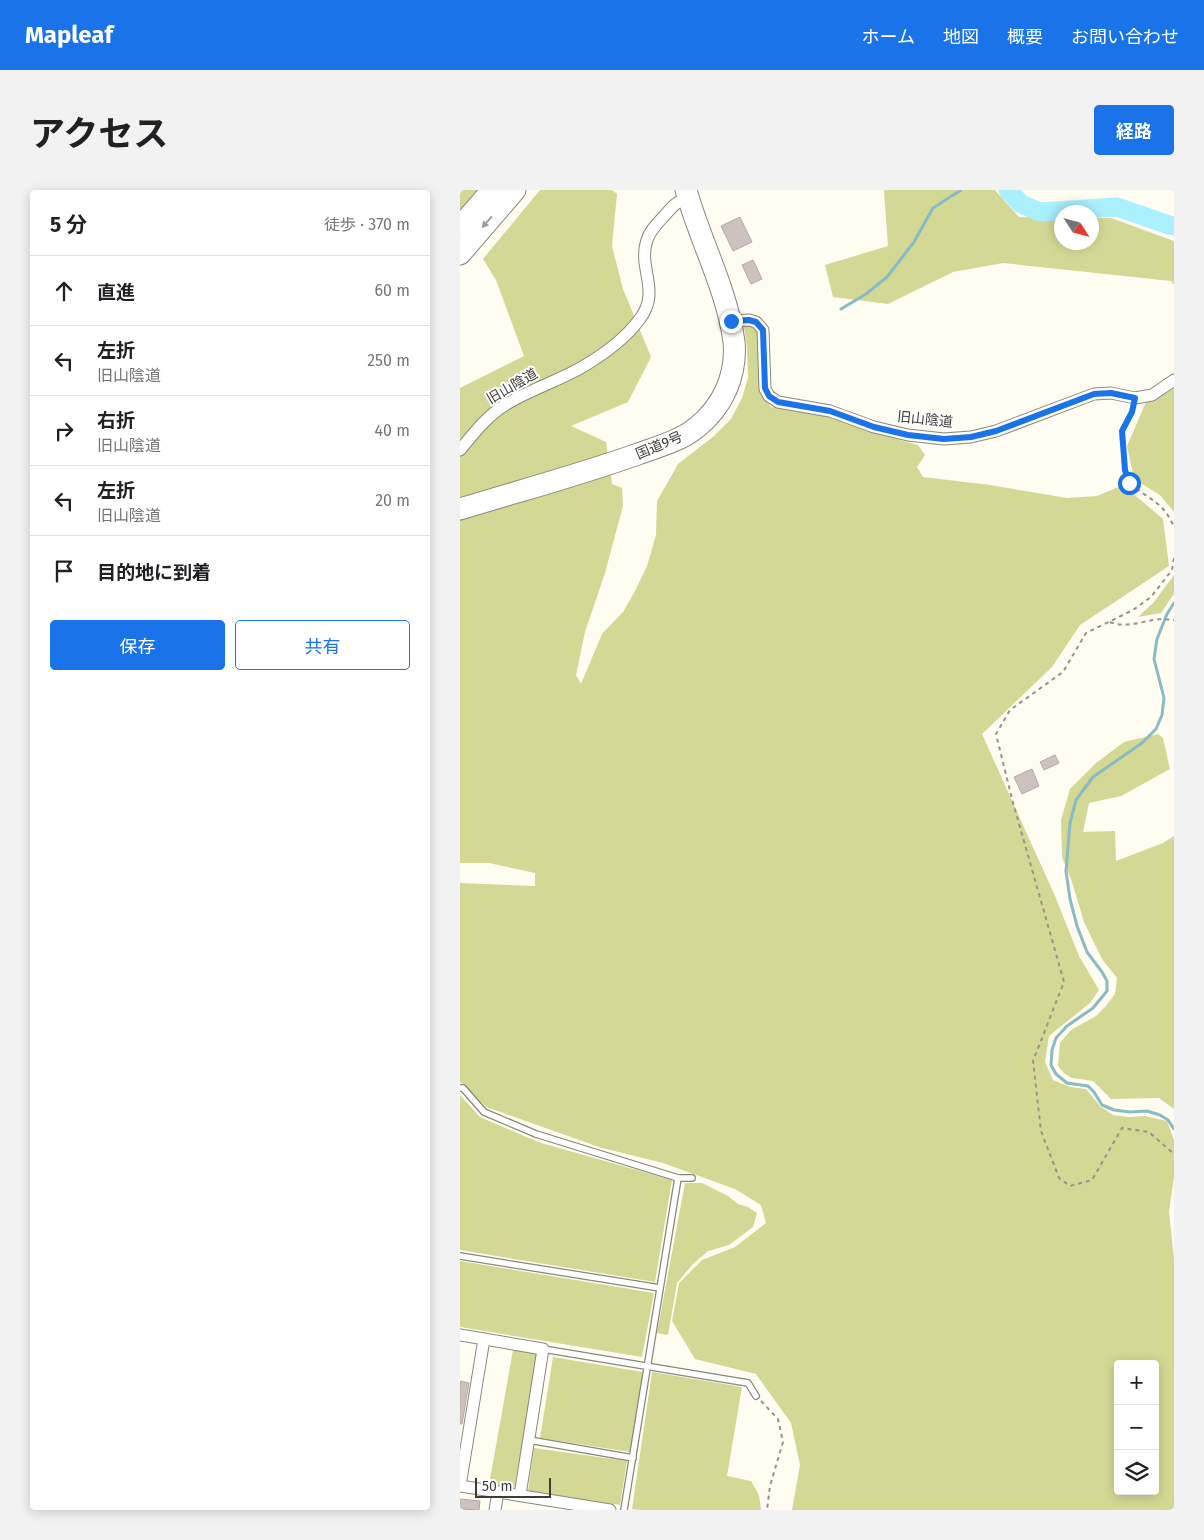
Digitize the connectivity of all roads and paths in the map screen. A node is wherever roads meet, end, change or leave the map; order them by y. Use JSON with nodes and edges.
{"nodes":[{"id":1,"x":492,"y":190,"type":"edge"},
{"id":2,"x":515,"y":190,"type":"edge"},
{"id":3,"x":687,"y":194,"type":"edge"},
{"id":4,"x":460,"y":227,"type":"edge"},
{"id":5,"x":460,"y":254,"type":"edge"},
{"id":6,"x":731,"y":321,"type":"junction"},
{"id":7,"x":1174,"y":380,"type":"edge"},
{"id":8,"x":1135,"y":398,"type":"junction"},
{"id":9,"x":460,"y":450,"type":"edge"},
{"id":10,"x":460,"y":509,"type":"edge"},
{"id":11,"x":1174,"y":527,"type":"edge"},
{"id":12,"x":1174,"y":558,"type":"edge"},
{"id":13,"x":1174,"y":620,"type":"edge"},
{"id":14,"x":1110,"y":622,"type":"junction"},
{"id":15,"x":460,"y":1088,"type":"edge"},
{"id":16,"x":1174,"y":1154,"type":"edge"},
{"id":17,"x":678,"y":1178,"type":"junction"},
{"id":18,"x":692,"y":1178,"type":"dead end"},
{"id":19,"x":460,"y":1256,"type":"edge"},
{"id":20,"x":660,"y":1288,"type":"junction"},
{"id":21,"x":460,"y":1335,"type":"edge"},
{"id":22,"x":484,"y":1339,"type":"junction"},
{"id":23,"x":543,"y":1349,"type":"junction"},
{"id":24,"x":648,"y":1366,"type":"junction"},
{"id":25,"x":756,"y":1396,"type":"joint"},
{"id":26,"x":529,"y":1440,"type":"junction"},
{"id":27,"x":633,"y":1458,"type":"junction"},
{"id":28,"x":460,"y":1486,"type":"edge"},
{"id":29,"x":498,"y":1492,"type":"junction"},
{"id":30,"x":520,"y":1495,"type":"junction"},
{"id":31,"x":555,"y":1506,"type":"edge"},
{"id":32,"x":495,"y":1510,"type":"edge"},
{"id":33,"x":610,"y":1510,"type":"edge"},
{"id":34,"x":624,"y":1510,"type":"edge"},
{"id":35,"x":767,"y":1510,"type":"edge"}],
"edges":[{"from":1,"to":4,"type":"highway"},
{"from":2,"to":5,"type":"highway","one_way":true},
{"from":3,"to":6,"type":"highway","name":"国道9号"},
{"from":3,"to":9,"type":"street","name":"旧山陰道"},
{"from":6,"to":8,"type":"street","name":"旧山陰道"},
{"from":6,"to":10,"type":"highway","name":"国道9号"},
{"from":7,"to":8,"type":"street","name":"旧山陰道"},
{"from":8,"to":11,"type":"path"},
{"from":12,"to":14,"type":"path"},
{"from":13,"to":14,"type":"path"},
{"from":14,"to":16,"type":"path"},
{"from":15,"to":17,"type":"lane"},
{"from":17,"to":18,"type":"lane"},
{"from":17,"to":20,"type":"lane"},
{"from":19,"to":20,"type":"lane"},
{"from":20,"to":24,"type":"lane"},
{"from":21,"to":22,"type":"street"},
{"from":22,"to":23,"type":"street"},
{"from":22,"to":28,"type":"street"},
{"from":23,"to":24,"type":"lane"},
{"from":23,"to":26,"type":"street"},
{"from":24,"to":25,"type":"lane"},
{"from":24,"to":27,"type":"lane"},
{"from":25,"to":35,"type":"path"},
{"from":26,"to":27,"type":"lane"},
{"from":26,"to":30,"type":"street"},
{"from":27,"to":34,"type":"lane"},
{"from":28,"to":29,"type":"street"},
{"from":29,"to":30,"type":"street"},
{"from":29,"to":32,"type":"street"},
{"from":30,"to":31,"type":"street"},
{"from":31,"to":33,"type":"street"}]}
